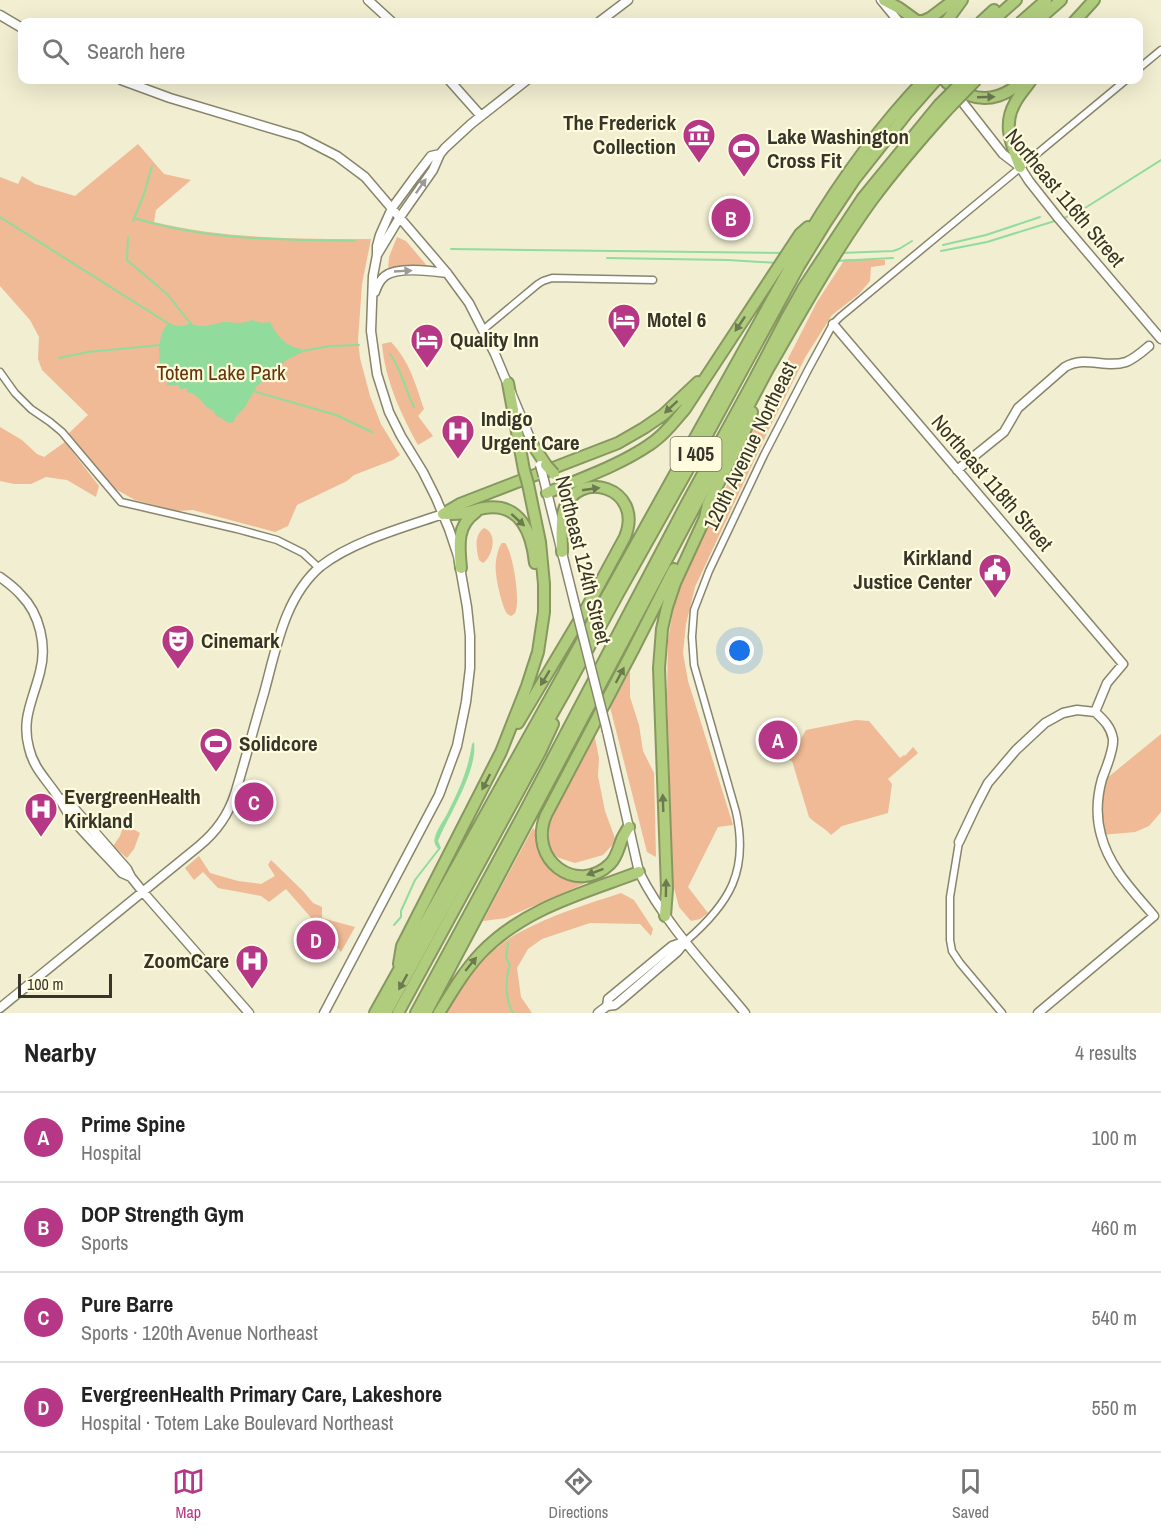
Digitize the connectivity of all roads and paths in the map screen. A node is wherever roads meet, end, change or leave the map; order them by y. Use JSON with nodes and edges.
{"nodes":[{"id":1,"x":368,"y":0,"type":"edge"},
{"id":2,"x":628,"y":0,"type":"edge"},
{"id":3,"x":883,"y":0,"type":"edge"},
{"id":4,"x":954,"y":0,"type":"edge"},
{"id":5,"x":962,"y":0,"type":"edge"},
{"id":6,"x":1005,"y":0,"type":"edge"},
{"id":7,"x":1016,"y":0,"type":"edge"},
{"id":8,"x":1046,"y":0,"type":"edge"},
{"id":9,"x":1061,"y":0,"type":"edge"},
{"id":10,"x":1094,"y":0,"type":"edge"},
{"id":11,"x":0,"y":15,"type":"edge"},
{"id":12,"x":388,"y":18,"type":"edge"},
{"id":13,"x":604,"y":18,"type":"edge"},
{"id":14,"x":896,"y":18,"type":"edge"},
{"id":15,"x":912,"y":18,"type":"edge"},
{"id":16,"x":930,"y":18,"type":"edge"},
{"id":17,"x":949,"y":18,"type":"edge"},
{"id":18,"x":985,"y":18,"type":"edge"},
{"id":19,"x":996,"y":18,"type":"edge"},
{"id":20,"x":1026,"y":18,"type":"edge"},
{"id":21,"x":1041,"y":18,"type":"edge"},
{"id":22,"x":1078,"y":18,"type":"edge"},
{"id":23,"x":18,"y":26,"type":"edge"},
{"id":24,"x":1161,"y":50,"type":"edge"},
{"id":25,"x":1143,"y":65,"type":"edge"},
{"id":26,"x":132,"y":84,"type":"edge"},
{"id":27,"x":453,"y":84,"type":"edge"},
{"id":28,"x":522,"y":84,"type":"edge"},
{"id":29,"x":924,"y":84,"type":"edge"},
{"id":30,"x":948,"y":84,"type":"edge"},
{"id":31,"x":951,"y":84,"type":"edge"},
{"id":32,"x":961,"y":84,"type":"edge"},
{"id":33,"x":971,"y":84,"type":"edge"},
{"id":34,"x":1019,"y":84,"type":"edge"},
{"id":35,"x":1028,"y":84,"type":"edge"},
{"id":36,"x":1121,"y":84,"type":"edge"},
{"id":37,"x":942,"y":108,"type":"junction"},
{"id":38,"x":481,"y":116,"type":"junction"},
{"id":39,"x":440,"y":154,"type":"junction"},
{"id":40,"x":1020,"y":167,"type":"junction"},
{"id":41,"x":392,"y":208,"type":"junction"},
{"id":42,"x":400,"y":217,"type":"junction"},
{"id":43,"x":808,"y":235,"type":"junction"},
{"id":44,"x":377,"y":255,"type":"junction"},
{"id":45,"x":447,"y":273,"type":"junction"},
{"id":46,"x":653,"y":280,"type":"dead end"},
{"id":47,"x":785,"y":283,"type":"junction"},
{"id":48,"x":809,"y":287,"type":"junction"},
{"id":49,"x":372,"y":298,"type":"junction"},
{"id":50,"x":833,"y":324,"type":"junction"},
{"id":51,"x":484,"y":329,"type":"junction"},
{"id":52,"x":1161,"y":338,"type":"edge"},
{"id":53,"x":1149,"y":346,"type":"joint"},
{"id":54,"x":714,"y":367,"type":"junction"},
{"id":55,"x":768,"y":369,"type":"junction"},
{"id":56,"x":0,"y":372,"type":"edge"},
{"id":57,"x":508,"y":383,"type":"junction"},
{"id":58,"x":533,"y":445,"type":"joint"},
{"id":59,"x":546,"y":470,"type":"junction"},
{"id":60,"x":957,"y":470,"type":"junction"},
{"id":61,"x":586,"y":476,"type":"junction"},
{"id":62,"x":548,"y":493,"type":"junction"},
{"id":63,"x":708,"y":504,"type":"junction"},
{"id":64,"x":483,"y":508,"type":"junction"},
{"id":65,"x":443,"y":514,"type":"junction"},
{"id":66,"x":562,"y":552,"type":"junction"},
{"id":67,"x":319,"y":568,"type":"junction"},
{"id":68,"x":461,"y":568,"type":"junction"},
{"id":69,"x":0,"y":577,"type":"edge"},
{"id":70,"x":527,"y":686,"type":"junction"},
{"id":71,"x":564,"y":693,"type":"junction"},
{"id":72,"x":1095,"y":712,"type":"junction"},
{"id":73,"x":571,"y":725,"type":"junction"},
{"id":74,"x":501,"y":752,"type":"junction"},
{"id":75,"x":629,"y":827,"type":"junction"},
{"id":76,"x":959,"y":842,"type":"joint"},
{"id":77,"x":639,"y":872,"type":"junction"},
{"id":78,"x":143,"y":892,"type":"junction"},
{"id":79,"x":665,"y":916,"type":"junction"},
{"id":80,"x":686,"y":941,"type":"junction"},
{"id":81,"x":398,"y":970,"type":"junction"},
{"id":82,"x":0,"y":1008,"type":"edge"},
{"id":83,"x":249,"y":1013,"type":"edge"},
{"id":84,"x":324,"y":1013,"type":"edge"},
{"id":85,"x":375,"y":1013,"type":"edge"},
{"id":86,"x":386,"y":1013,"type":"edge"},
{"id":87,"x":398,"y":1013,"type":"edge"},
{"id":88,"x":405,"y":1013,"type":"edge"},
{"id":89,"x":416,"y":1013,"type":"edge"},
{"id":90,"x":426,"y":1013,"type":"edge"},
{"id":91,"x":439,"y":1013,"type":"edge"},
{"id":92,"x":598,"y":1013,"type":"edge"},
{"id":93,"x":745,"y":1013,"type":"edge"},
{"id":94,"x":1002,"y":1013,"type":"edge"},
{"id":95,"x":1038,"y":1013,"type":"edge"}],
"edges":[{"from":1,"to":12,"type":"street"},
{"from":2,"to":13,"type":"street"},
{"from":3,"to":14,"type":"street"},
{"from":3,"to":15,"type":"highway"},
{"from":4,"to":16,"type":"highway"},
{"from":5,"to":17,"type":"highway"},
{"from":6,"to":18,"type":"highway"},
{"from":7,"to":19,"type":"highway"},
{"from":8,"to":20,"type":"highway"},
{"from":9,"to":21,"type":"highway"},
{"from":10,"to":22,"type":"highway"},
{"from":11,"to":23,"type":"street"},
{"from":24,"to":25,"type":"street"},
{"from":26,"to":41,"type":"street"},
{"from":27,"to":38,"type":"street"},
{"from":28,"to":38,"type":"street"},
{"from":29,"to":43,"type":"highway","number":"I 405"},
{"from":29,"to":43,"type":"highway","number":"I 405"},
{"from":30,"to":40,"type":"street","name":"Northeast 116th Street"},
{"from":31,"to":34,"type":"highway","one_way":true},
{"from":32,"to":37,"type":"highway","number":"I 405","bridge":true},
{"from":33,"to":37,"type":"highway","number":"I 405","bridge":true},
{"from":35,"to":40,"type":"highway"},
{"from":36,"to":40,"type":"street","name":"120th Avenue Northeast"},
{"from":37,"to":48,"type":"highway","number":"I 405"},
{"from":38,"to":39,"type":"street"},
{"from":39,"to":41,"type":"street"},
{"from":42,"to":39,"type":"street","one_way":true},
{"from":40,"to":50,"type":"street","name":"120th Avenue Northeast"},
{"from":40,"to":52,"type":"street","name":"Northeast 116th Street"},
{"from":41,"to":42,"type":"street"},
{"from":41,"to":44,"type":"street"},
{"from":42,"to":44,"type":"street"},
{"from":42,"to":45,"type":"street"},
{"from":43,"to":47,"type":"highway","number":"I 405"},
{"from":43,"to":54,"type":"highway","one_way":true},
{"from":44,"to":49,"type":"street"},
{"from":49,"to":45,"type":"street","one_way":true},
{"from":45,"to":51,"type":"street"},
{"from":46,"to":51,"type":"street"},
{"from":47,"to":71,"type":"highway","number":"I 405"},
{"from":47,"to":81,"type":"highway","number":"I 405"},
{"from":48,"to":55,"type":"highway","number":"I 405"},
{"from":48,"to":73,"type":"highway","number":"I 405"},
{"from":49,"to":65,"type":"street"},
{"from":50,"to":60,"type":"street","name":"Northeast 118th Street"},
{"from":50,"to":80,"type":"street","name":"120th Avenue Northeast"},
{"from":51,"to":57,"type":"street"},
{"from":52,"to":53,"type":"street"},
{"from":53,"to":60,"type":"street"},
{"from":54,"to":61,"type":"highway"},
{"from":54,"to":65,"type":"highway","one_way":true},
{"from":55,"to":63,"type":"highway"},
{"from":55,"to":90,"type":"highway","number":"I 405"},
{"from":56,"to":67,"type":"street"},
{"from":57,"to":58,"type":"street"},
{"from":57,"to":70,"type":"highway","bridge":true},
{"from":58,"to":59,"type":"highway"},
{"from":59,"to":61,"type":"highway"},
{"from":59,"to":62,"type":"street","name":"Northeast 124th Street"},
{"from":60,"to":72,"type":"street","name":"Northeast 118th Street"},
{"from":61,"to":62,"type":"highway"},
{"from":62,"to":66,"type":"street","name":"Northeast 124th Street"},
{"from":75,"to":63,"type":"highway","one_way":true},
{"from":79,"to":63,"type":"highway","one_way":true},
{"from":64,"to":65,"type":"highway"},
{"from":64,"to":68,"type":"highway"},
{"from":64,"to":70,"type":"highway","one_way":true},
{"from":65,"to":67,"type":"street"},
{"from":65,"to":68,"type":"street"},
{"from":66,"to":74,"type":"highway","one_way":true},
{"from":66,"to":75,"type":"street","name":"Northeast 124th Street","bridge":true},
{"from":67,"to":78,"type":"street"},
{"from":68,"to":84,"type":"street"},
{"from":69,"to":78,"type":"street"},
{"from":70,"to":74,"type":"highway"},
{"from":71,"to":86,"type":"highway","number":"I 405","one_way":true},
{"from":71,"to":87,"type":"highway"},
{"from":72,"to":76,"type":"street"},
{"from":72,"to":95,"type":"street"},
{"from":73,"to":88,"type":"highway"},
{"from":73,"to":89,"type":"highway","number":"I 405"},
{"from":74,"to":81,"type":"highway","one_way":true},
{"from":75,"to":77,"type":"street","name":"Northeast 124th Street"},
{"from":76,"to":94,"type":"street"},
{"from":77,"to":79,"type":"street","name":"Northeast 124th Street"},
{"from":91,"to":77,"type":"highway","one_way":true},
{"from":78,"to":82,"type":"street"},
{"from":78,"to":83,"type":"street"},
{"from":79,"to":80,"type":"street","name":"Northeast 124th Street"},
{"from":80,"to":92,"type":"street"},
{"from":80,"to":93,"type":"street","name":"Northeast 124th Street"},
{"from":81,"to":85,"type":"highway","number":"I 405"}]}
